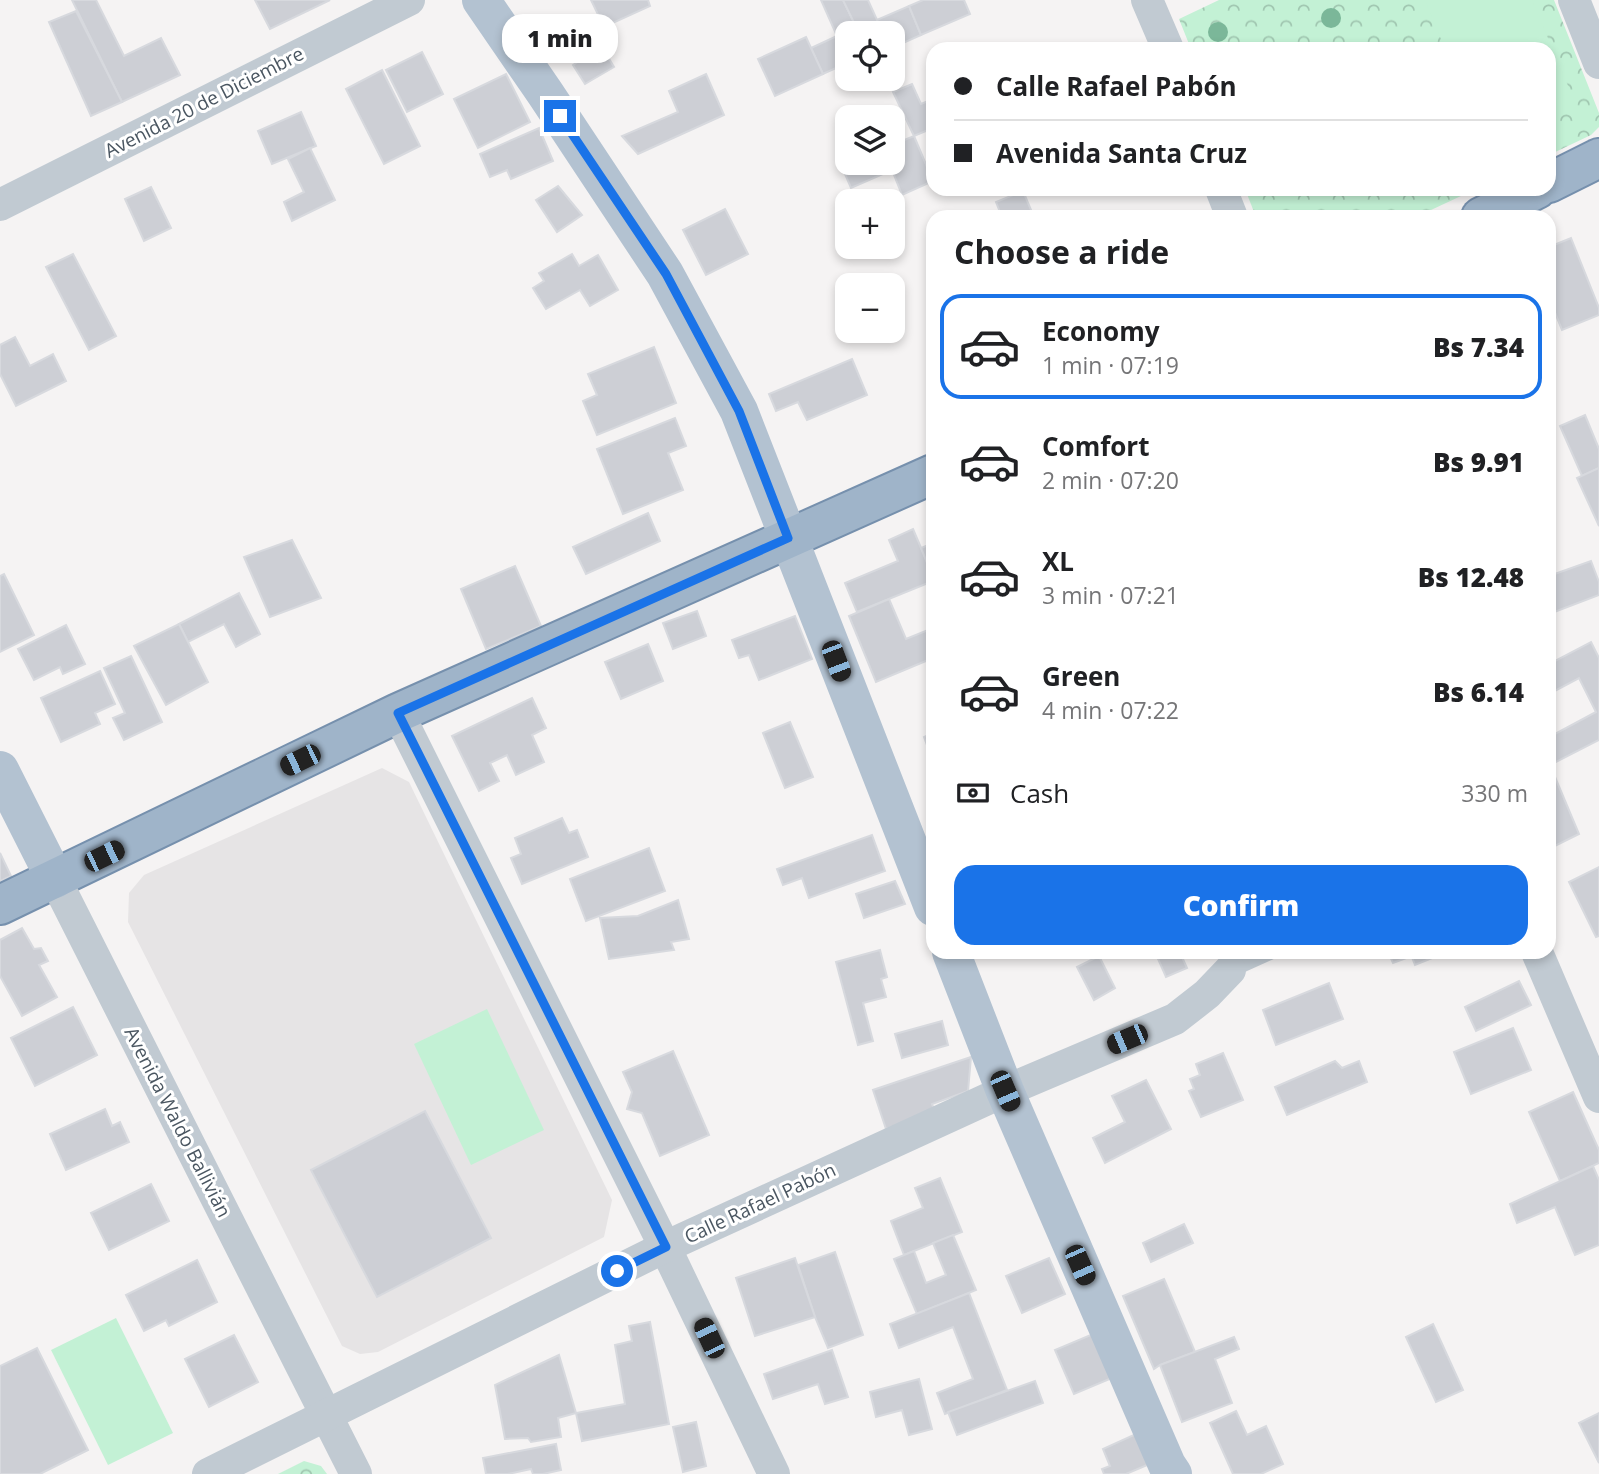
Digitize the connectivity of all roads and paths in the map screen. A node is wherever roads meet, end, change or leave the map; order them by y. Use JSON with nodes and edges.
{"nodes":[{"id":1,"x":409,"y":0,"type":"edge"},
{"id":2,"x":481,"y":0,"type":"edge"},
{"id":3,"x":1147,"y":0,"type":"edge"},
{"id":4,"x":1574,"y":0,"type":"edge"},
{"id":5,"x":1165,"y":42,"type":"edge"},
{"id":6,"x":1599,"y":63,"type":"edge"},
{"id":7,"x":1599,"y":158,"type":"edge"},
{"id":8,"x":1556,"y":180,"type":"edge"},
{"id":9,"x":1524,"y":196,"type":"edge"},
{"id":10,"x":0,"y":205,"type":"edge"},
{"id":11,"x":1495,"y":210,"type":"edge"},
{"id":12,"x":926,"y":477,"type":"edge"},
{"id":13,"x":788,"y":538,"type":"junction"},
{"id":14,"x":398,"y":713,"type":"junction"},
{"id":15,"x":0,"y":770,"type":"edge"},
{"id":16,"x":55,"y":879,"type":"junction"},
{"id":17,"x":926,"y":889,"type":"edge"},
{"id":18,"x":0,"y":905,"type":"edge"},
{"id":19,"x":954,"y":959,"type":"edge"},
{"id":20,"x":1254,"y":959,"type":"edge"},
{"id":21,"x":1540,"y":959,"type":"edge"},
{"id":22,"x":1230,"y":970,"type":"joint"},
{"id":23,"x":1005,"y":1091,"type":"junction"},
{"id":24,"x":1599,"y":1097,"type":"edge"},
{"id":25,"x":666,"y":1247,"type":"junction"},
{"id":26,"x":327,"y":1415,"type":"junction"},
{"id":27,"x":1165,"y":1469,"type":"edge"},
{"id":28,"x":208,"y":1474,"type":"edge"},
{"id":29,"x":356,"y":1474,"type":"edge"},
{"id":30,"x":774,"y":1474,"type":"edge"}],
"edges":[{"from":1,"to":10,"type":"street","name":"Avenida 20 de Diciembre"},
{"from":2,"to":13,"type":"main road"},
{"from":3,"to":5,"type":"street"},
{"from":4,"to":6,"type":"street"},
{"from":7,"to":8,"type":"highway"},
{"from":9,"to":11,"type":"highway"},
{"from":12,"to":13,"type":"highway"},
{"from":13,"to":14,"type":"highway"},
{"from":13,"to":17,"type":"main road"},
{"from":14,"to":16,"type":"highway"},
{"from":14,"to":25,"type":"street"},
{"from":15,"to":16,"type":"main road","name":"Avenida Waldo Ballivián"},
{"from":16,"to":18,"type":"highway"},
{"from":16,"to":26,"type":"street","name":"Avenida Waldo Ballivián"},
{"from":19,"to":23,"type":"main road"},
{"from":20,"to":22,"type":"lane","name":"Calle Rafael Pabón"},
{"from":21,"to":24,"type":"street"},
{"from":22,"to":23,"type":"street","name":"Calle Rafael Pabón"},
{"from":23,"to":25,"type":"street","name":"Calle Rafael Pabón"},
{"from":23,"to":27,"type":"main road"},
{"from":25,"to":26,"type":"street","name":"Calle Rafael Pabón"},
{"from":25,"to":30,"type":"street"},
{"from":26,"to":28,"type":"street","name":"Calle Rafael Pabón"},
{"from":26,"to":29,"type":"street","name":"Avenida Waldo Ballivián"}]}
